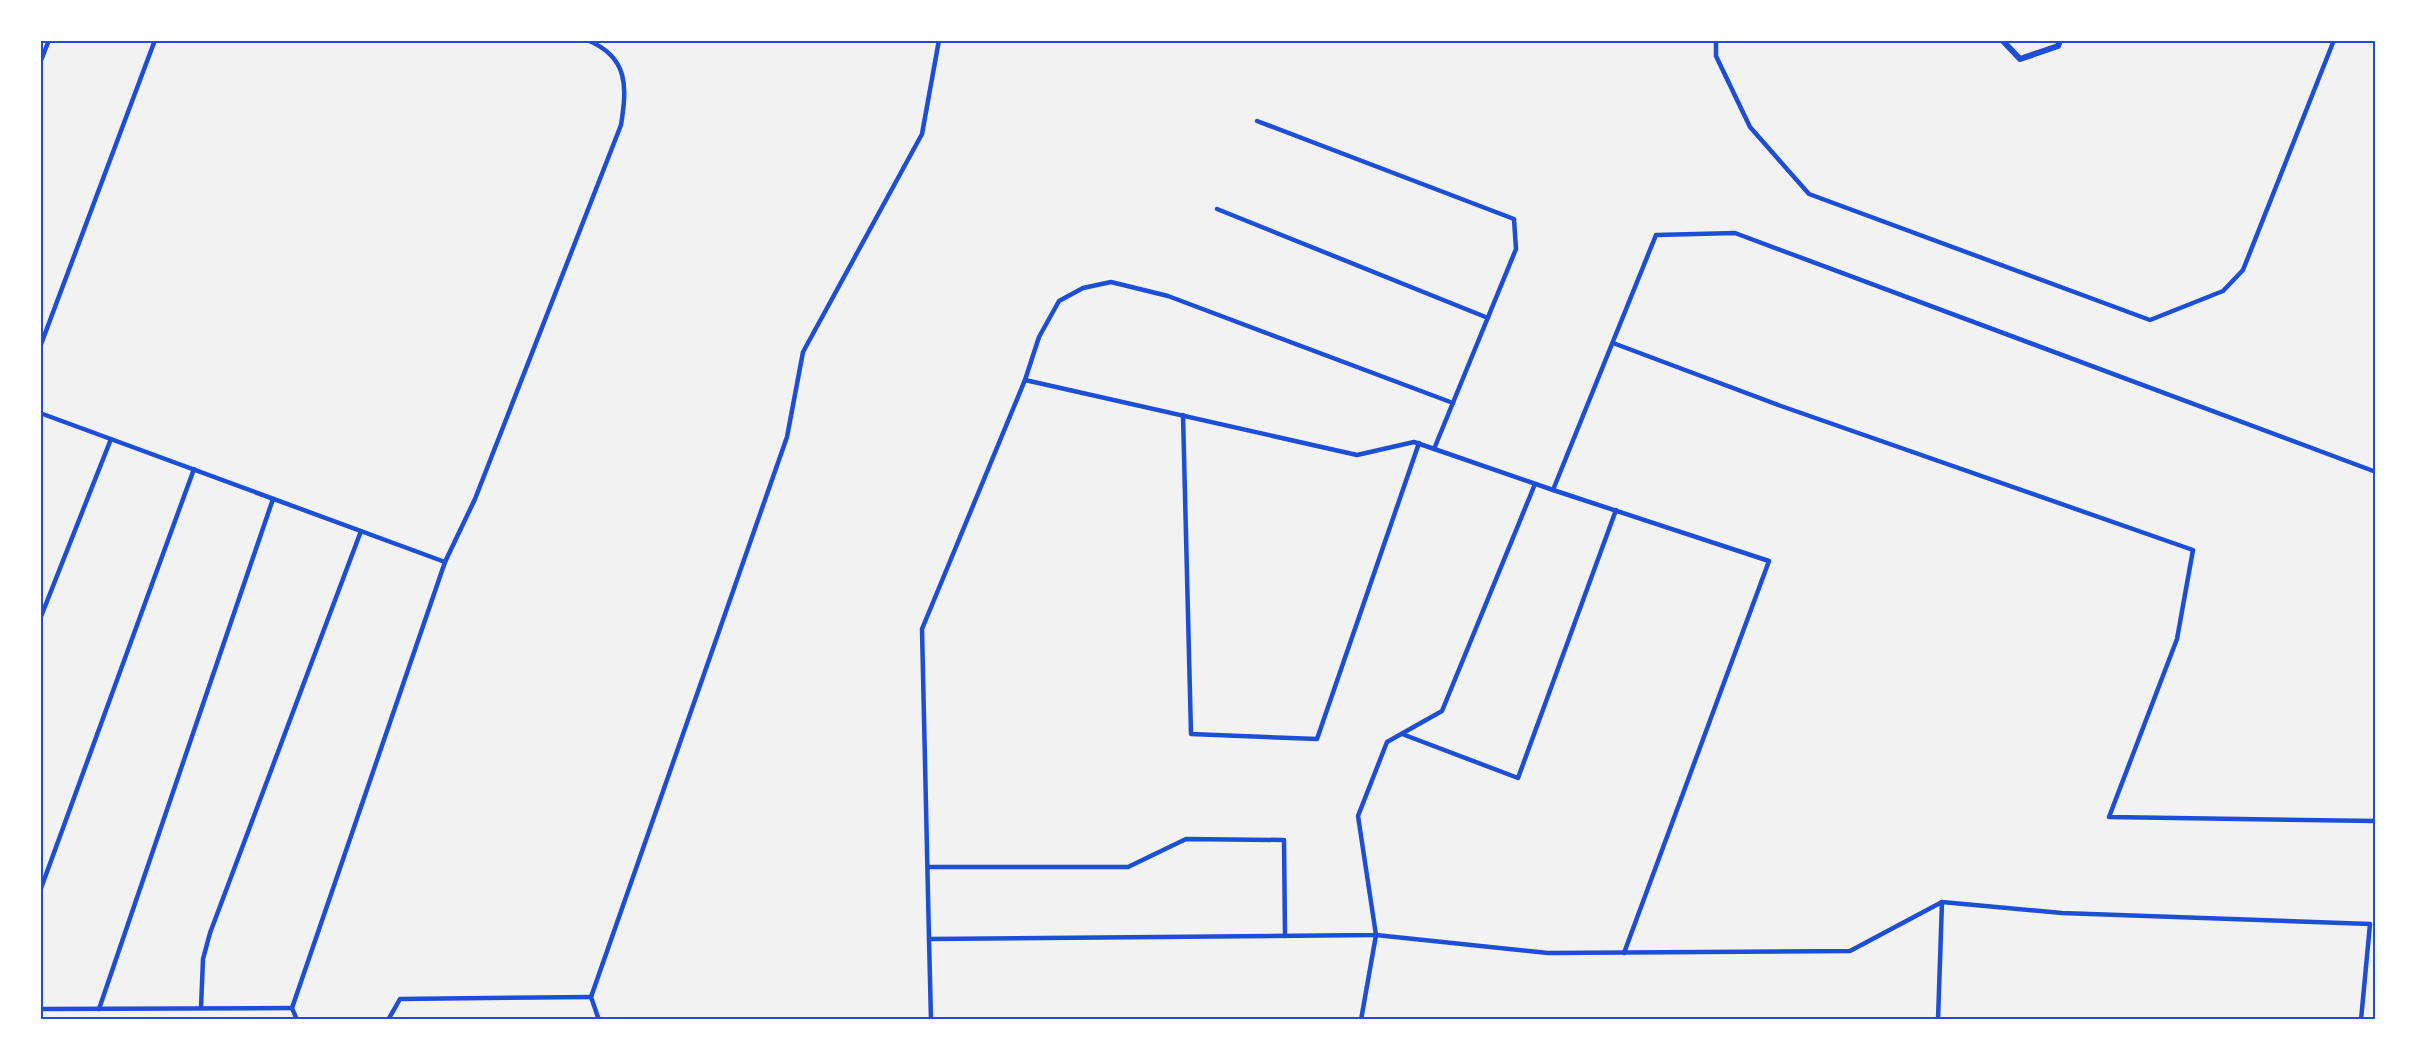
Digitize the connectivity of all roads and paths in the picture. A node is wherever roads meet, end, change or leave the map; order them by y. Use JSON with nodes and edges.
{"nodes":[{"id":1,"x":49,"y":40,"type":"edge"},
{"id":2,"x":155,"y":40,"type":"edge"},
{"id":3,"x":587,"y":40,"type":"edge"},
{"id":4,"x":939,"y":40,"type":"edge"},
{"id":5,"x":1716,"y":40,"type":"edge"},
{"id":6,"x":2002,"y":40,"type":"edge"},
{"id":7,"x":2060,"y":40,"type":"edge"},
{"id":8,"x":2334,"y":40,"type":"edge"},
{"id":9,"x":40,"y":63,"type":"edge"},
{"id":10,"x":1257,"y":121,"type":"dead end"},
{"id":11,"x":1217,"y":209,"type":"dead end"},
{"id":12,"x":1488,"y":318,"type":"junction"},
{"id":13,"x":1612,"y":343,"type":"junction"},
{"id":14,"x":40,"y":347,"type":"edge"},
{"id":15,"x":1025,"y":380,"type":"junction"},
{"id":16,"x":1453,"y":403,"type":"junction"},
{"id":17,"x":40,"y":413,"type":"edge"},
{"id":18,"x":1183,"y":415,"type":"junction"},
{"id":19,"x":111,"y":439,"type":"junction"},
{"id":20,"x":1419,"y":443,"type":"junction"},
{"id":21,"x":1434,"y":449,"type":"junction"},
{"id":22,"x":194,"y":469,"type":"junction"},
{"id":23,"x":2376,"y":472,"type":"edge"},
{"id":24,"x":1535,"y":484,"type":"junction"},
{"id":25,"x":1553,"y":490,"type":"junction"},
{"id":26,"x":273,"y":499,"type":"junction"},
{"id":27,"x":1616,"y":510,"type":"junction"},
{"id":28,"x":361,"y":531,"type":"junction"},
{"id":29,"x":445,"y":562,"type":"junction"},
{"id":30,"x":40,"y":619,"type":"edge"},
{"id":31,"x":1401,"y":735,"type":"junction"},
{"id":32,"x":2376,"y":821,"type":"edge"},
{"id":33,"x":928,"y":867,"type":"junction"},
{"id":34,"x":40,"y":891,"type":"edge"},
{"id":35,"x":1941,"y":902,"type":"junction"},
{"id":36,"x":1376,"y":935,"type":"junction"},
{"id":37,"x":1285,"y":936,"type":"junction"},
{"id":38,"x":929,"y":939,"type":"junction"},
{"id":39,"x":1624,"y":953,"type":"junction"},
{"id":40,"x":591,"y":996,"type":"junction"},
{"id":41,"x":201,"y":1008,"type":"junction"},
{"id":42,"x":292,"y":1008,"type":"junction"},
{"id":43,"x":40,"y":1009,"type":"edge"},
{"id":44,"x":99,"y":1009,"type":"junction"},
{"id":45,"x":297,"y":1020,"type":"edge"},
{"id":46,"x":388,"y":1020,"type":"edge"},
{"id":47,"x":599,"y":1020,"type":"edge"},
{"id":48,"x":931,"y":1020,"type":"edge"},
{"id":49,"x":1361,"y":1020,"type":"edge"},
{"id":50,"x":1938,"y":1020,"type":"edge"},
{"id":51,"x":2361,"y":1020,"type":"edge"}],
"edges":[{"from":1,"to":9,"type":"lane"},
{"from":2,"to":14,"type":"lane"},
{"from":3,"to":29,"type":"lane"},
{"from":4,"to":40,"type":"lane"},
{"from":5,"to":8,"type":"lane"},
{"from":6,"to":7,"type":"street"},
{"from":10,"to":12,"type":"lane"},
{"from":11,"to":12,"type":"lane"},
{"from":12,"to":16,"type":"lane"},
{"from":13,"to":23,"type":"lane"},
{"from":13,"to":25,"type":"lane"},
{"from":13,"to":32,"type":"lane"},
{"from":15,"to":16,"type":"lane"},
{"from":15,"to":18,"type":"lane"},
{"from":15,"to":33,"type":"lane"},
{"from":16,"to":21,"type":"lane"},
{"from":17,"to":19,"type":"lane"},
{"from":18,"to":20,"type":"lane"},
{"from":18,"to":20,"type":"lane"},
{"from":19,"to":22,"type":"lane"},
{"from":19,"to":30,"type":"lane"},
{"from":20,"to":21,"type":"lane"},
{"from":21,"to":24,"type":"lane"},
{"from":22,"to":26,"type":"lane"},
{"from":22,"to":34,"type":"lane"},
{"from":24,"to":25,"type":"lane"},
{"from":24,"to":31,"type":"lane"},
{"from":25,"to":27,"type":"lane"},
{"from":26,"to":28,"type":"lane"},
{"from":26,"to":44,"type":"lane"},
{"from":27,"to":31,"type":"lane"},
{"from":27,"to":39,"type":"lane"},
{"from":28,"to":29,"type":"lane"},
{"from":28,"to":41,"type":"lane"},
{"from":29,"to":42,"type":"lane"},
{"from":31,"to":36,"type":"lane"},
{"from":33,"to":37,"type":"lane"},
{"from":33,"to":38,"type":"lane"},
{"from":35,"to":39,"type":"lane"},
{"from":35,"to":50,"type":"lane"},
{"from":35,"to":51,"type":"lane"},
{"from":36,"to":37,"type":"lane"},
{"from":36,"to":39,"type":"lane"},
{"from":36,"to":49,"type":"lane"},
{"from":37,"to":38,"type":"lane"},
{"from":38,"to":48,"type":"lane"},
{"from":40,"to":46,"type":"lane"},
{"from":40,"to":47,"type":"lane"},
{"from":41,"to":42,"type":"lane"},
{"from":41,"to":44,"type":"lane"},
{"from":42,"to":45,"type":"lane"},
{"from":43,"to":44,"type":"lane"}]}
